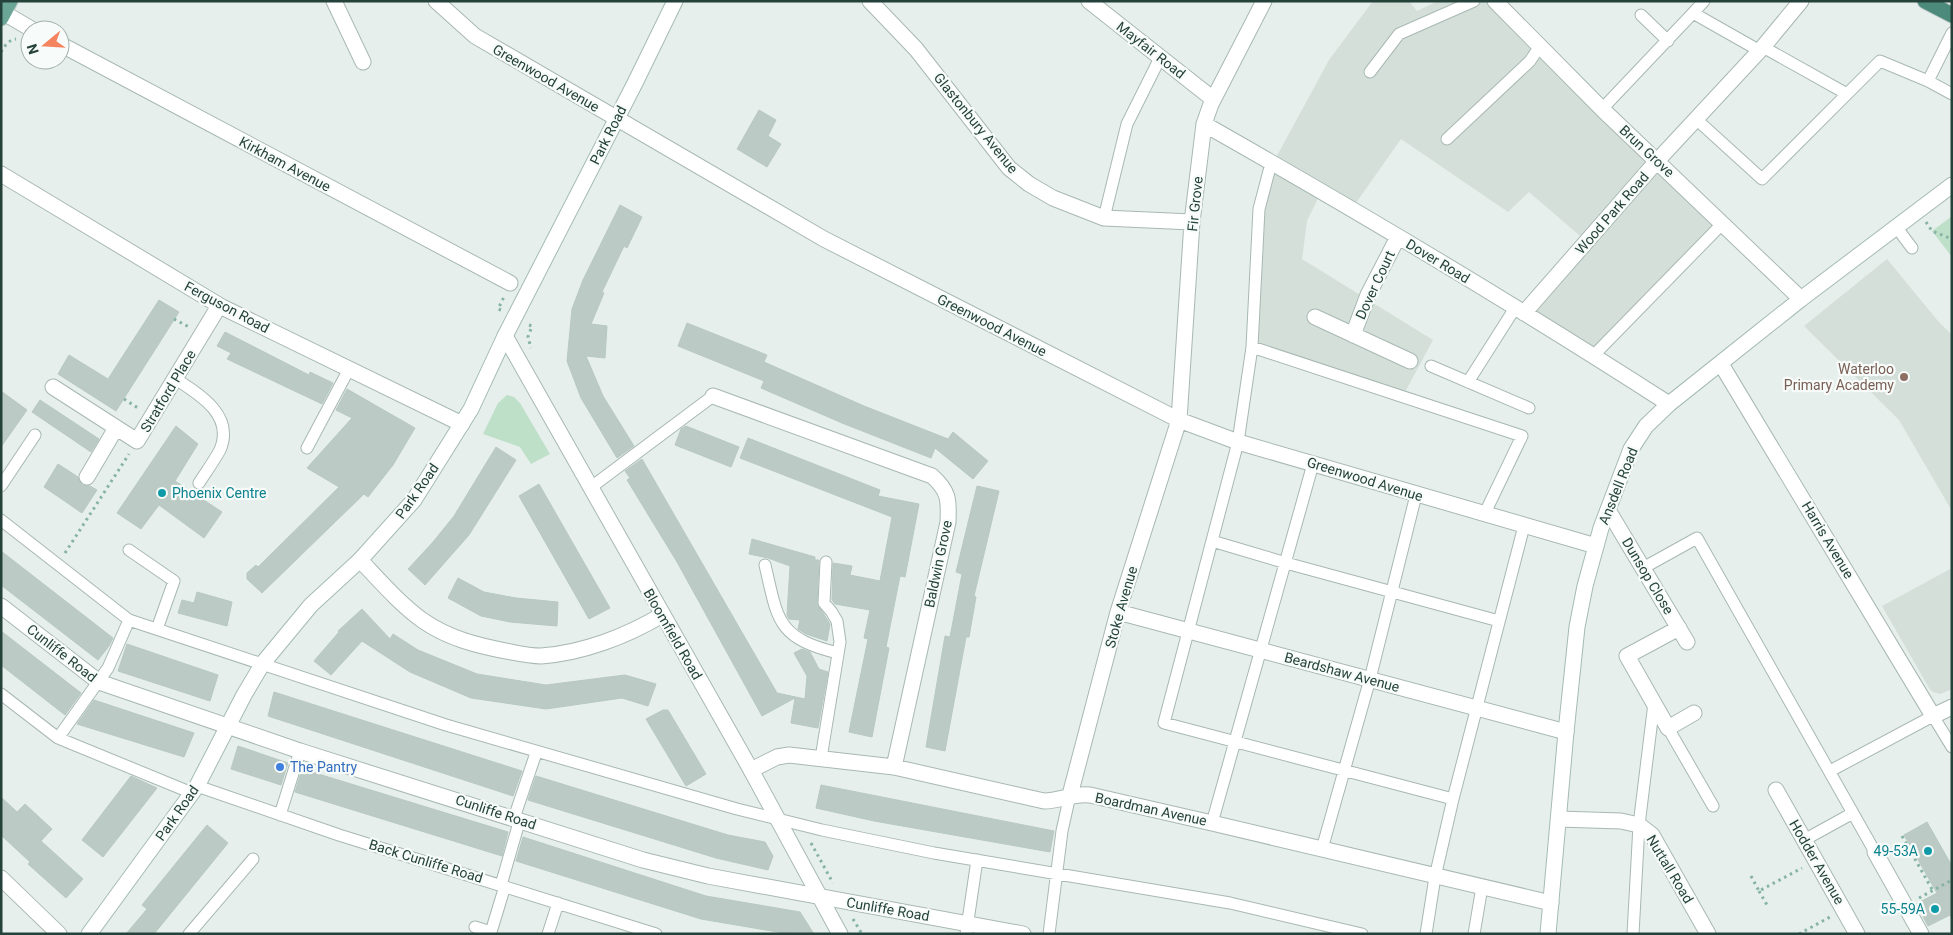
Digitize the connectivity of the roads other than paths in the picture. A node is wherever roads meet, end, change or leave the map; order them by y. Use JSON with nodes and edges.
{"nodes":[{"id":1,"x":334,"y":1,"type":"edge"},
{"id":2,"x":436,"y":1,"type":"edge"},
{"id":3,"x":675,"y":1,"type":"edge"},
{"id":4,"x":870,"y":1,"type":"edge"},
{"id":5,"x":1089,"y":1,"type":"edge"},
{"id":6,"x":1264,"y":1,"type":"edge"},
{"id":7,"x":1474,"y":1,"type":"edge"},
{"id":8,"x":1495,"y":1,"type":"edge"},
{"id":9,"x":1704,"y":1,"type":"edge"},
{"id":10,"x":1801,"y":1,"type":"edge"},
{"id":11,"x":1925,"y":1,"type":"edge"},
{"id":12,"x":5,"y":11,"type":"edge"},
{"id":13,"x":1693,"y":13,"type":"junction"},
{"id":14,"x":1641,"y":15,"type":"dead end"},
{"id":15,"x":1952,"y":15,"type":"edge"},
{"id":16,"x":20,"y":21,"type":"edge"},
{"id":17,"x":1952,"y":33,"type":"edge"},
{"id":18,"x":1668,"y":41,"type":"junction"},
{"id":19,"x":1540,"y":46,"type":"junction"},
{"id":20,"x":70,"y":49,"type":"edge"},
{"id":21,"x":1761,"y":49,"type":"junction"},
{"id":22,"x":1160,"y":58,"type":"junction"},
{"id":23,"x":363,"y":62,"type":"dead end"},
{"id":24,"x":1370,"y":72,"type":"dead end"},
{"id":25,"x":1928,"y":81,"type":"junction"},
{"id":26,"x":1847,"y":94,"type":"junction"},
{"id":27,"x":1952,"y":94,"type":"edge"},
{"id":28,"x":1213,"y":99,"type":"junction"},
{"id":29,"x":1602,"y":109,"type":"junction"},
{"id":30,"x":617,"y":119,"type":"junction"},
{"id":31,"x":1696,"y":119,"type":"junction"},
{"id":32,"x":1204,"y":124,"type":"junction"},
{"id":33,"x":1447,"y":140,"type":"dead end"},
{"id":34,"x":1658,"y":161,"type":"junction"},
{"id":35,"x":1273,"y":163,"type":"junction"},
{"id":36,"x":1,"y":174,"type":"edge"},
{"id":37,"x":1952,"y":185,"type":"edge"},
{"id":38,"x":1104,"y":218,"type":"junction"},
{"id":39,"x":1192,"y":222,"type":"junction"},
{"id":40,"x":1723,"y":223,"type":"junction"},
{"id":41,"x":1897,"y":228,"type":"junction"},
{"id":42,"x":1398,"y":237,"type":"junction"},
{"id":43,"x":1912,"y":248,"type":"dead end"},
{"id":44,"x":510,"y":283,"type":"dead end"},
{"id":45,"x":1801,"y":299,"type":"junction"},
{"id":46,"x":219,"y":306,"type":"junction"},
{"id":47,"x":1520,"y":310,"type":"junction"},
{"id":48,"x":1315,"y":317,"type":"dead end"},
{"id":49,"x":1353,"y":335,"type":"junction"},
{"id":50,"x":505,"y":336,"type":"junction"},
{"id":51,"x":1252,"y":347,"type":"junction"},
{"id":52,"x":1594,"y":355,"type":"junction"},
{"id":53,"x":1410,"y":361,"type":"dead end"},
{"id":54,"x":1721,"y":364,"type":"junction"},
{"id":55,"x":1431,"y":366,"type":"dead end"},
{"id":56,"x":349,"y":369,"type":"junction"},
{"id":57,"x":174,"y":378,"type":"junction"},
{"id":58,"x":1468,"y":382,"type":"junction"},
{"id":59,"x":53,"y":387,"type":"dead end"},
{"id":60,"x":713,"y":396,"type":"joint"},
{"id":61,"x":1669,"y":404,"type":"junction"},
{"id":62,"x":1529,"y":408,"type":"dead end"},
{"id":63,"x":1179,"y":420,"type":"junction"},
{"id":64,"x":462,"y":424,"type":"junction"},
{"id":65,"x":116,"y":428,"type":"junction"},
{"id":66,"x":35,"y":436,"type":"dead end"},
{"id":67,"x":1238,"y":442,"type":"junction"},
{"id":68,"x":307,"y":448,"type":"dead end"},
{"id":69,"x":1313,"y":464,"type":"junction"},
{"id":70,"x":87,"y":477,"type":"dead end"},
{"id":71,"x":200,"y":483,"type":"dead end"},
{"id":72,"x":1,"y":486,"type":"edge"},
{"id":73,"x":590,"y":488,"type":"junction"},
{"id":74,"x":1416,"y":495,"type":"junction"},
{"id":75,"x":1608,"y":510,"type":"junction"},
{"id":76,"x":1484,"y":515,"type":"junction"},
{"id":77,"x":1,"y":520,"type":"edge"},
{"id":78,"x":1524,"y":526,"type":"junction"},
{"id":79,"x":1212,"y":541,"type":"junction"},
{"id":80,"x":1596,"y":546,"type":"junction"},
{"id":81,"x":129,"y":550,"type":"dead end"},
{"id":82,"x":360,"y":560,"type":"junction"},
{"id":83,"x":826,"y":562,"type":"dead end"},
{"id":84,"x":1286,"y":563,"type":"junction"},
{"id":85,"x":765,"y":565,"type":"dead end"},
{"id":86,"x":1643,"y":568,"type":"junction"},
{"id":87,"x":1392,"y":592,"type":"junction"},
{"id":88,"x":1,"y":606,"type":"edge"},
{"id":89,"x":1118,"y":612,"type":"junction"},
{"id":90,"x":662,"y":615,"type":"junction"},
{"id":91,"x":129,"y":620,"type":"junction"},
{"id":92,"x":1499,"y":621,"type":"junction"},
{"id":93,"x":1679,"y":628,"type":"junction"},
{"id":94,"x":157,"y":629,"type":"junction"},
{"id":95,"x":1189,"y":630,"type":"junction"},
{"id":96,"x":1687,"y":642,"type":"dead end"},
{"id":97,"x":1261,"y":650,"type":"junction"},
{"id":98,"x":838,"y":653,"type":"junction"},
{"id":99,"x":263,"y":663,"type":"junction"},
{"id":100,"x":1370,"y":680,"type":"junction"},
{"id":101,"x":99,"y":682,"type":"junction"},
{"id":102,"x":1,"y":694,"type":"edge"},
{"id":103,"x":1654,"y":703,"type":"junction"},
{"id":104,"x":1952,"y":707,"type":"edge"},
{"id":105,"x":1476,"y":708,"type":"junction"},
{"id":106,"x":1694,"y":713,"type":"dead end"},
{"id":107,"x":1933,"y":716,"type":"junction"},
{"id":108,"x":227,"y":727,"type":"junction"},
{"id":109,"x":1668,"y":728,"type":"junction"},
{"id":110,"x":1566,"y":732,"type":"junction"},
{"id":111,"x":58,"y":738,"type":"junction"},
{"id":112,"x":1235,"y":742,"type":"junction"},
{"id":113,"x":1952,"y":747,"type":"edge"},
{"id":114,"x":300,"y":751,"type":"junction"},
{"id":115,"x":536,"y":753,"type":"junction"},
{"id":116,"x":820,"y":758,"type":"junction"},
{"id":117,"x":894,"y":767,"type":"junction"},
{"id":118,"x":751,"y":770,"type":"junction"},
{"id":119,"x":1344,"y":770,"type":"junction"},
{"id":120,"x":1830,"y":771,"type":"junction"},
{"id":121,"x":195,"y":789,"type":"junction"},
{"id":122,"x":1776,"y":790,"type":"dead end"},
{"id":123,"x":1070,"y":795,"type":"junction"},
{"id":124,"x":1453,"y":799,"type":"junction"},
{"id":125,"x":1713,"y":806,"type":"dead end"},
{"id":126,"x":1853,"y":813,"type":"junction"},
{"id":127,"x":280,"y":815,"type":"junction"},
{"id":128,"x":776,"y":818,"type":"junction"},
{"id":129,"x":517,"y":819,"type":"junction"},
{"id":130,"x":1559,"y":819,"type":"junction"},
{"id":131,"x":1212,"y":822,"type":"junction"},
{"id":132,"x":1639,"y":825,"type":"junction"},
{"id":133,"x":1804,"y":840,"type":"junction"},
{"id":134,"x":1322,"y":849,"type":"junction"},
{"id":135,"x":1875,"y":852,"type":"joint"},
{"id":136,"x":253,"y":859,"type":"dead end"},
{"id":137,"x":977,"y":860,"type":"junction"},
{"id":138,"x":1056,"y":874,"type":"junction"},
{"id":139,"x":1435,"y":877,"type":"junction"},
{"id":140,"x":1,"y":878,"type":"edge"},
{"id":141,"x":503,"y":885,"type":"junction"},
{"id":142,"x":1482,"y":887,"type":"junction"},
{"id":143,"x":819,"y":896,"type":"junction"},
{"id":144,"x":558,"y":903,"type":"junction"},
{"id":145,"x":1550,"y":903,"type":"junction"},
{"id":146,"x":475,"y":927,"type":"dead end"},
{"id":147,"x":619,"y":929,"type":"edge"},
{"id":148,"x":967,"y":929,"type":"edge"},
{"id":149,"x":59,"y":934,"type":"edge"},
{"id":150,"x":89,"y":934,"type":"edge"},
{"id":151,"x":189,"y":934,"type":"edge"},
{"id":152,"x":548,"y":934,"type":"edge"},
{"id":153,"x":656,"y":934,"type":"edge"},
{"id":154,"x":840,"y":934,"type":"edge"},
{"id":155,"x":1023,"y":934,"type":"edge"},
{"id":156,"x":1049,"y":934,"type":"edge"},
{"id":157,"x":1362,"y":934,"type":"edge"},
{"id":158,"x":1426,"y":934,"type":"edge"},
{"id":159,"x":1474,"y":934,"type":"edge"},
{"id":160,"x":1548,"y":934,"type":"edge"},
{"id":161,"x":1633,"y":934,"type":"edge"},
{"id":162,"x":1708,"y":934,"type":"edge"},
{"id":163,"x":1857,"y":934,"type":"edge"},
{"id":164,"x":1921,"y":934,"type":"edge"}],
"edges":[{"from":1,"to":23,"type":"street"},
{"from":2,"to":30,"type":"street","name":"Greenwood Avenue"},
{"from":3,"to":30,"type":"street","name":"Park Road"},
{"from":4,"to":38,"type":"street","name":"Glastonbury Avenue"},
{"from":5,"to":22,"type":"street","name":"Mayfair Road"},
{"from":6,"to":28,"type":"street","name":"Fir Grove"},
{"from":7,"to":24,"type":"lane"},
{"from":8,"to":19,"type":"street","name":"Brun Grove"},
{"from":9,"to":13,"type":"lane"},
{"from":10,"to":21,"type":"street","name":"Wood Park Road"},
{"from":11,"to":15,"type":"highway"},
{"from":12,"to":16,"type":"street"},
{"from":13,"to":18,"type":"lane"},
{"from":13,"to":21,"type":"lane"},
{"from":14,"to":18,"type":"lane"},
{"from":17,"to":25,"type":"lane"},
{"from":18,"to":29,"type":"lane"},
{"from":19,"to":29,"type":"street","name":"Brun Grove"},
{"from":19,"to":33,"type":"lane"},
{"from":20,"to":44,"type":"street","name":"Kirkham Avenue"},
{"from":21,"to":26,"type":"lane"},
{"from":21,"to":31,"type":"street","name":"Wood Park Road"},
{"from":22,"to":28,"type":"street","name":"Mayfair Road"},
{"from":22,"to":38,"type":"lane"},
{"from":25,"to":26,"type":"lane"},
{"from":25,"to":27,"type":"lane"},
{"from":26,"to":31,"type":"lane"},
{"from":28,"to":32,"type":"street","name":"Fir Grove"},
{"from":29,"to":34,"type":"street","name":"Brun Grove"},
{"from":30,"to":50,"type":"street","name":"Park Road"},
{"from":30,"to":63,"type":"street","name":"Greenwood Avenue"},
{"from":31,"to":34,"type":"street","name":"Wood Park Road"},
{"from":32,"to":35,"type":"street","name":"Dover Road"},
{"from":32,"to":39,"type":"street","name":"Fir Grove"},
{"from":34,"to":40,"type":"street","name":"Brun Grove"},
{"from":34,"to":47,"type":"street","name":"Wood Park Road"},
{"from":35,"to":42,"type":"street","name":"Dover Road"},
{"from":35,"to":51,"type":"lane"},
{"from":36,"to":46,"type":"street","name":"Ferguson Road"},
{"from":37,"to":41,"type":"street","name":"Ansdell Road"},
{"from":38,"to":39,"type":"street","name":"Glastonbury Avenue"},
{"from":39,"to":63,"type":"street","name":"Fir Grove"},
{"from":40,"to":45,"type":"street","name":"Brun Grove"},
{"from":40,"to":52,"type":"lane"},
{"from":41,"to":43,"type":"lane"},
{"from":41,"to":45,"type":"street","name":"Ansdell Road"},
{"from":42,"to":47,"type":"street","name":"Dover Road"},
{"from":42,"to":49,"type":"street","name":"Dover Court"},
{"from":45,"to":54,"type":"street","name":"Ansdell Road"},
{"from":46,"to":56,"type":"street","name":"Ferguson Road"},
{"from":46,"to":57,"type":"street","name":"Stratford Place"},
{"from":47,"to":52,"type":"street","name":"Dover Road"},
{"from":47,"to":58,"type":"lane"},
{"from":48,"to":49,"type":"street","name":"Dover Court"},
{"from":49,"to":53,"type":"street","name":"Dover Court"},
{"from":50,"to":64,"type":"street","name":"Park Road"},
{"from":50,"to":73,"type":"street","name":"Bloomfield Road"},
{"from":51,"to":67,"type":"lane"},
{"from":51,"to":76,"type":"lane"},
{"from":52,"to":61,"type":"street","name":"Dover Road"},
{"from":54,"to":61,"type":"street","name":"Ansdell Road"},
{"from":54,"to":107,"type":"street","name":"Harris Avenue"},
{"from":55,"to":58,"type":"lane"},
{"from":56,"to":64,"type":"street","name":"Ferguson Road"},
{"from":56,"to":68,"type":"lane"},
{"from":57,"to":65,"type":"street","name":"Stratford Place"},
{"from":57,"to":71,"type":"lane"},
{"from":58,"to":62,"type":"lane"},
{"from":59,"to":65,"type":"street","name":"Stratford Place"},
{"from":60,"to":73,"type":"lane"},
{"from":60,"to":117,"type":"street","name":"Baldwin Grove"},
{"from":61,"to":75,"type":"street","name":"Ansdell Road"},
{"from":63,"to":67,"type":"street","name":"Greenwood Avenue"},
{"from":63,"to":89,"type":"street","name":"Stoke Avenue"},
{"from":64,"to":82,"type":"street","name":"Park Road"},
{"from":65,"to":70,"type":"street"},
{"from":66,"to":72,"type":"lane"},
{"from":67,"to":69,"type":"street","name":"Greenwood Avenue"},
{"from":67,"to":79,"type":"lane"},
{"from":69,"to":74,"type":"street","name":"Greenwood Avenue"},
{"from":69,"to":84,"type":"lane"},
{"from":73,"to":90,"type":"street","name":"Bloomfield Road"},
{"from":74,"to":76,"type":"street","name":"Greenwood Avenue"},
{"from":74,"to":87,"type":"lane"},
{"from":75,"to":80,"type":"street","name":"Ansdell Road"},
{"from":75,"to":86,"type":"street","name":"Dunsop Close"},
{"from":76,"to":78,"type":"street","name":"Greenwood Avenue"},
{"from":77,"to":91,"type":"lane"},
{"from":78,"to":80,"type":"street","name":"Greenwood Avenue"},
{"from":78,"to":92,"type":"lane"},
{"from":79,"to":84,"type":"lane"},
{"from":79,"to":95,"type":"lane"},
{"from":80,"to":110,"type":"street","name":"Ansdell Road"},
{"from":81,"to":94,"type":"lane"},
{"from":82,"to":90,"type":"street"},
{"from":82,"to":99,"type":"street","name":"Park Road"},
{"from":83,"to":98,"type":"lane"},
{"from":84,"to":87,"type":"lane"},
{"from":84,"to":97,"type":"lane"},
{"from":85,"to":98,"type":"lane"},
{"from":86,"to":93,"type":"street","name":"Dunsop Close"},
{"from":86,"to":120,"type":"lane"},
{"from":87,"to":92,"type":"lane"},
{"from":87,"to":100,"type":"lane"},
{"from":88,"to":101,"type":"street","name":"Cunliffe Road"},
{"from":89,"to":95,"type":"street","name":"Beardshaw Avenue"},
{"from":89,"to":123,"type":"street","name":"Stoke Avenue"},
{"from":90,"to":118,"type":"street","name":"Bloomfield Road"},
{"from":91,"to":94,"type":"lane"},
{"from":91,"to":101,"type":"lane"},
{"from":92,"to":105,"type":"lane"},
{"from":93,"to":96,"type":"street","name":"Dunsop Close"},
{"from":93,"to":103,"type":"street"},
{"from":94,"to":99,"type":"lane"},
{"from":95,"to":97,"type":"street","name":"Beardshaw Avenue"},
{"from":95,"to":112,"type":"lane"},
{"from":97,"to":100,"type":"street","name":"Beardshaw Avenue"},
{"from":97,"to":112,"type":"lane"},
{"from":98,"to":116,"type":"lane"},
{"from":99,"to":108,"type":"street","name":"Park Road"},
{"from":99,"to":115,"type":"lane"},
{"from":100,"to":105,"type":"street","name":"Beardshaw Avenue"},
{"from":100,"to":119,"type":"lane"},
{"from":101,"to":108,"type":"street","name":"Cunliffe Road"},
{"from":101,"to":111,"type":"lane"},
{"from":102,"to":111,"type":"lane","name":"Back Cunliffe Road"},
{"from":103,"to":109,"type":"street"},
{"from":103,"to":132,"type":"lane"},
{"from":104,"to":107,"type":"street"},
{"from":105,"to":110,"type":"street","name":"Beardshaw Avenue"},
{"from":105,"to":124,"type":"lane"},
{"from":106,"to":109,"type":"street"},
{"from":107,"to":113,"type":"lane"},
{"from":107,"to":120,"type":"lane"},
{"from":108,"to":114,"type":"street","name":"Cunliffe Road"},
{"from":108,"to":121,"type":"street","name":"Park Road"},
{"from":109,"to":125,"type":"lane"},
{"from":110,"to":130,"type":"street","name":"Ansdell Road"},
{"from":111,"to":121,"type":"lane","name":"Back Cunliffe Road"},
{"from":112,"to":119,"type":"lane"},
{"from":112,"to":131,"type":"lane"},
{"from":114,"to":127,"type":"lane"},
{"from":114,"to":129,"type":"street","name":"Cunliffe Road"},
{"from":115,"to":128,"type":"lane"},
{"from":115,"to":129,"type":"lane"},
{"from":116,"to":117,"type":"street","name":"Boardman Avenue"},
{"from":116,"to":118,"type":"street","name":"Boardman Avenue"},
{"from":117,"to":123,"type":"street","name":"Boardman Avenue"},
{"from":118,"to":128,"type":"street","name":"Bloomfield Road"},
{"from":119,"to":124,"type":"lane"},
{"from":119,"to":134,"type":"lane"},
{"from":120,"to":126,"type":"lane"},
{"from":121,"to":127,"type":"lane","name":"Back Cunliffe Road"},
{"from":121,"to":150,"type":"street","name":"Park Road"},
{"from":122,"to":133,"type":"street","name":"Hodder Avenue"},
{"from":123,"to":131,"type":"street","name":"Boardman Avenue"},
{"from":123,"to":138,"type":"lane"},
{"from":124,"to":139,"type":"lane"},
{"from":126,"to":133,"type":"lane"},
{"from":126,"to":135,"type":"lane"},
{"from":127,"to":141,"type":"lane","name":"Back Cunliffe Road"},
{"from":128,"to":137,"type":"lane"},
{"from":128,"to":143,"type":"street","name":"Bloomfield Road"},
{"from":129,"to":141,"type":"lane"},
{"from":129,"to":143,"type":"street","name":"Cunliffe Road"},
{"from":130,"to":132,"type":"street","name":"Nuttall Road"},
{"from":130,"to":145,"type":"street","name":"Ansdell Road"},
{"from":131,"to":134,"type":"street","name":"Boardman Avenue"},
{"from":132,"to":161,"type":"lane"},
{"from":132,"to":162,"type":"street","name":"Nuttall Road"},
{"from":133,"to":163,"type":"street","name":"Hodder Avenue"},
{"from":134,"to":139,"type":"street","name":"Boardman Avenue"},
{"from":135,"to":164,"type":"street"},
{"from":136,"to":151,"type":"lane"},
{"from":137,"to":138,"type":"lane"},
{"from":137,"to":148,"type":"lane"},
{"from":138,"to":156,"type":"lane"},
{"from":138,"to":157,"type":"lane"},
{"from":139,"to":142,"type":"street","name":"Boardman Avenue"},
{"from":139,"to":158,"type":"lane"},
{"from":140,"to":149,"type":"street"},
{"from":141,"to":144,"type":"lane","name":"Back Cunliffe Road"},
{"from":141,"to":146,"type":"lane"},
{"from":142,"to":145,"type":"street","name":"Boardman Avenue"},
{"from":142,"to":159,"type":"lane"},
{"from":143,"to":148,"type":"street","name":"Cunliffe Road"},
{"from":143,"to":154,"type":"street","name":"Bloomfield Road"},
{"from":144,"to":147,"type":"lane","name":"Back Cunliffe Road"},
{"from":144,"to":152,"type":"lane"},
{"from":145,"to":160,"type":"street","name":"Ansdell Road"},
{"from":147,"to":153,"type":"lane","name":"Back Cunliffe Road"},
{"from":148,"to":155,"type":"street","name":"Cunliffe Road"}]}
